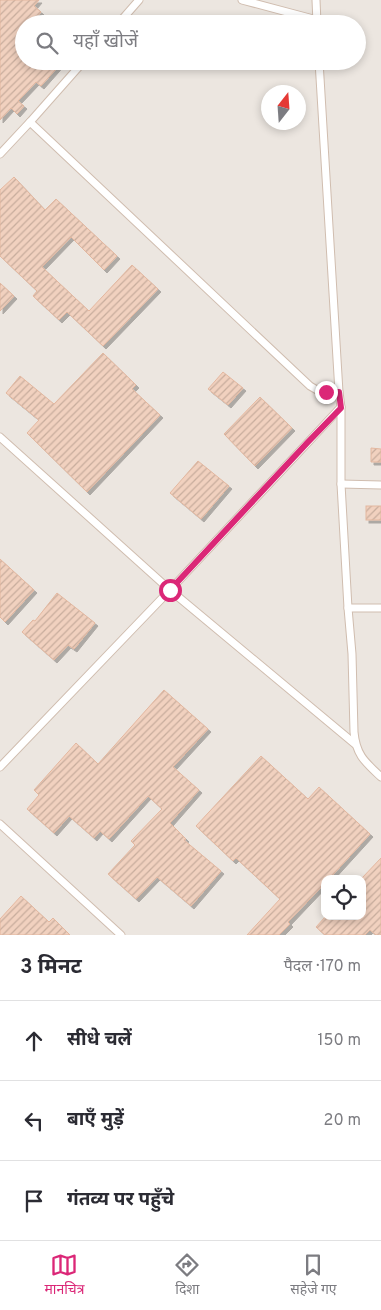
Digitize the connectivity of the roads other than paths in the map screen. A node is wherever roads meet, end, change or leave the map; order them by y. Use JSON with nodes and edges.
{"nodes":[{"id":1,"x":139,"y":0,"type":"edge"},
{"id":2,"x":242,"y":0,"type":"edge"},
{"id":3,"x":316,"y":0,"type":"edge"},
{"id":4,"x":126,"y":15,"type":"edge"},
{"id":5,"x":293,"y":15,"type":"edge"},
{"id":6,"x":317,"y":15,"type":"edge"},
{"id":7,"x":76,"y":70,"type":"edge"},
{"id":8,"x":320,"y":70,"type":"edge"},
{"id":9,"x":30,"y":122,"type":"junction"},
{"id":10,"x":0,"y":154,"type":"edge"},
{"id":11,"x":339,"y":392,"type":"junction"},
{"id":12,"x":341,"y":408,"type":"junction"},
{"id":13,"x":0,"y":437,"type":"edge"},
{"id":14,"x":341,"y":484,"type":"junction"},
{"id":15,"x":381,"y":485,"type":"edge"},
{"id":16,"x":170,"y":590,"type":"junction"},
{"id":17,"x":348,"y":608,"type":"junction"},
{"id":18,"x":381,"y":608,"type":"edge"},
{"id":19,"x":355,"y":744,"type":"junction"},
{"id":20,"x":0,"y":767,"type":"edge"},
{"id":21,"x":381,"y":777,"type":"edge"},
{"id":22,"x":0,"y":824,"type":"edge"},
{"id":23,"x":121,"y":935,"type":"edge"}],
"edges":[{"from":1,"to":4,"type":"lane"},
{"from":2,"to":5,"type":"lane"},
{"from":3,"to":6,"type":"lane"},
{"from":7,"to":9,"type":"lane"},
{"from":8,"to":11,"type":"lane"},
{"from":9,"to":10,"type":"lane"},
{"from":9,"to":11,"type":"lane"},
{"from":11,"to":12,"type":"lane"},
{"from":12,"to":14,"type":"lane"},
{"from":12,"to":16,"type":"lane"},
{"from":13,"to":16,"type":"lane"},
{"from":14,"to":15,"type":"lane"},
{"from":14,"to":17,"type":"lane"},
{"from":16,"to":19,"type":"lane"},
{"from":16,"to":20,"type":"lane"},
{"from":17,"to":18,"type":"lane"},
{"from":17,"to":19,"type":"lane"},
{"from":19,"to":21,"type":"lane"},
{"from":22,"to":23,"type":"lane"}]}
